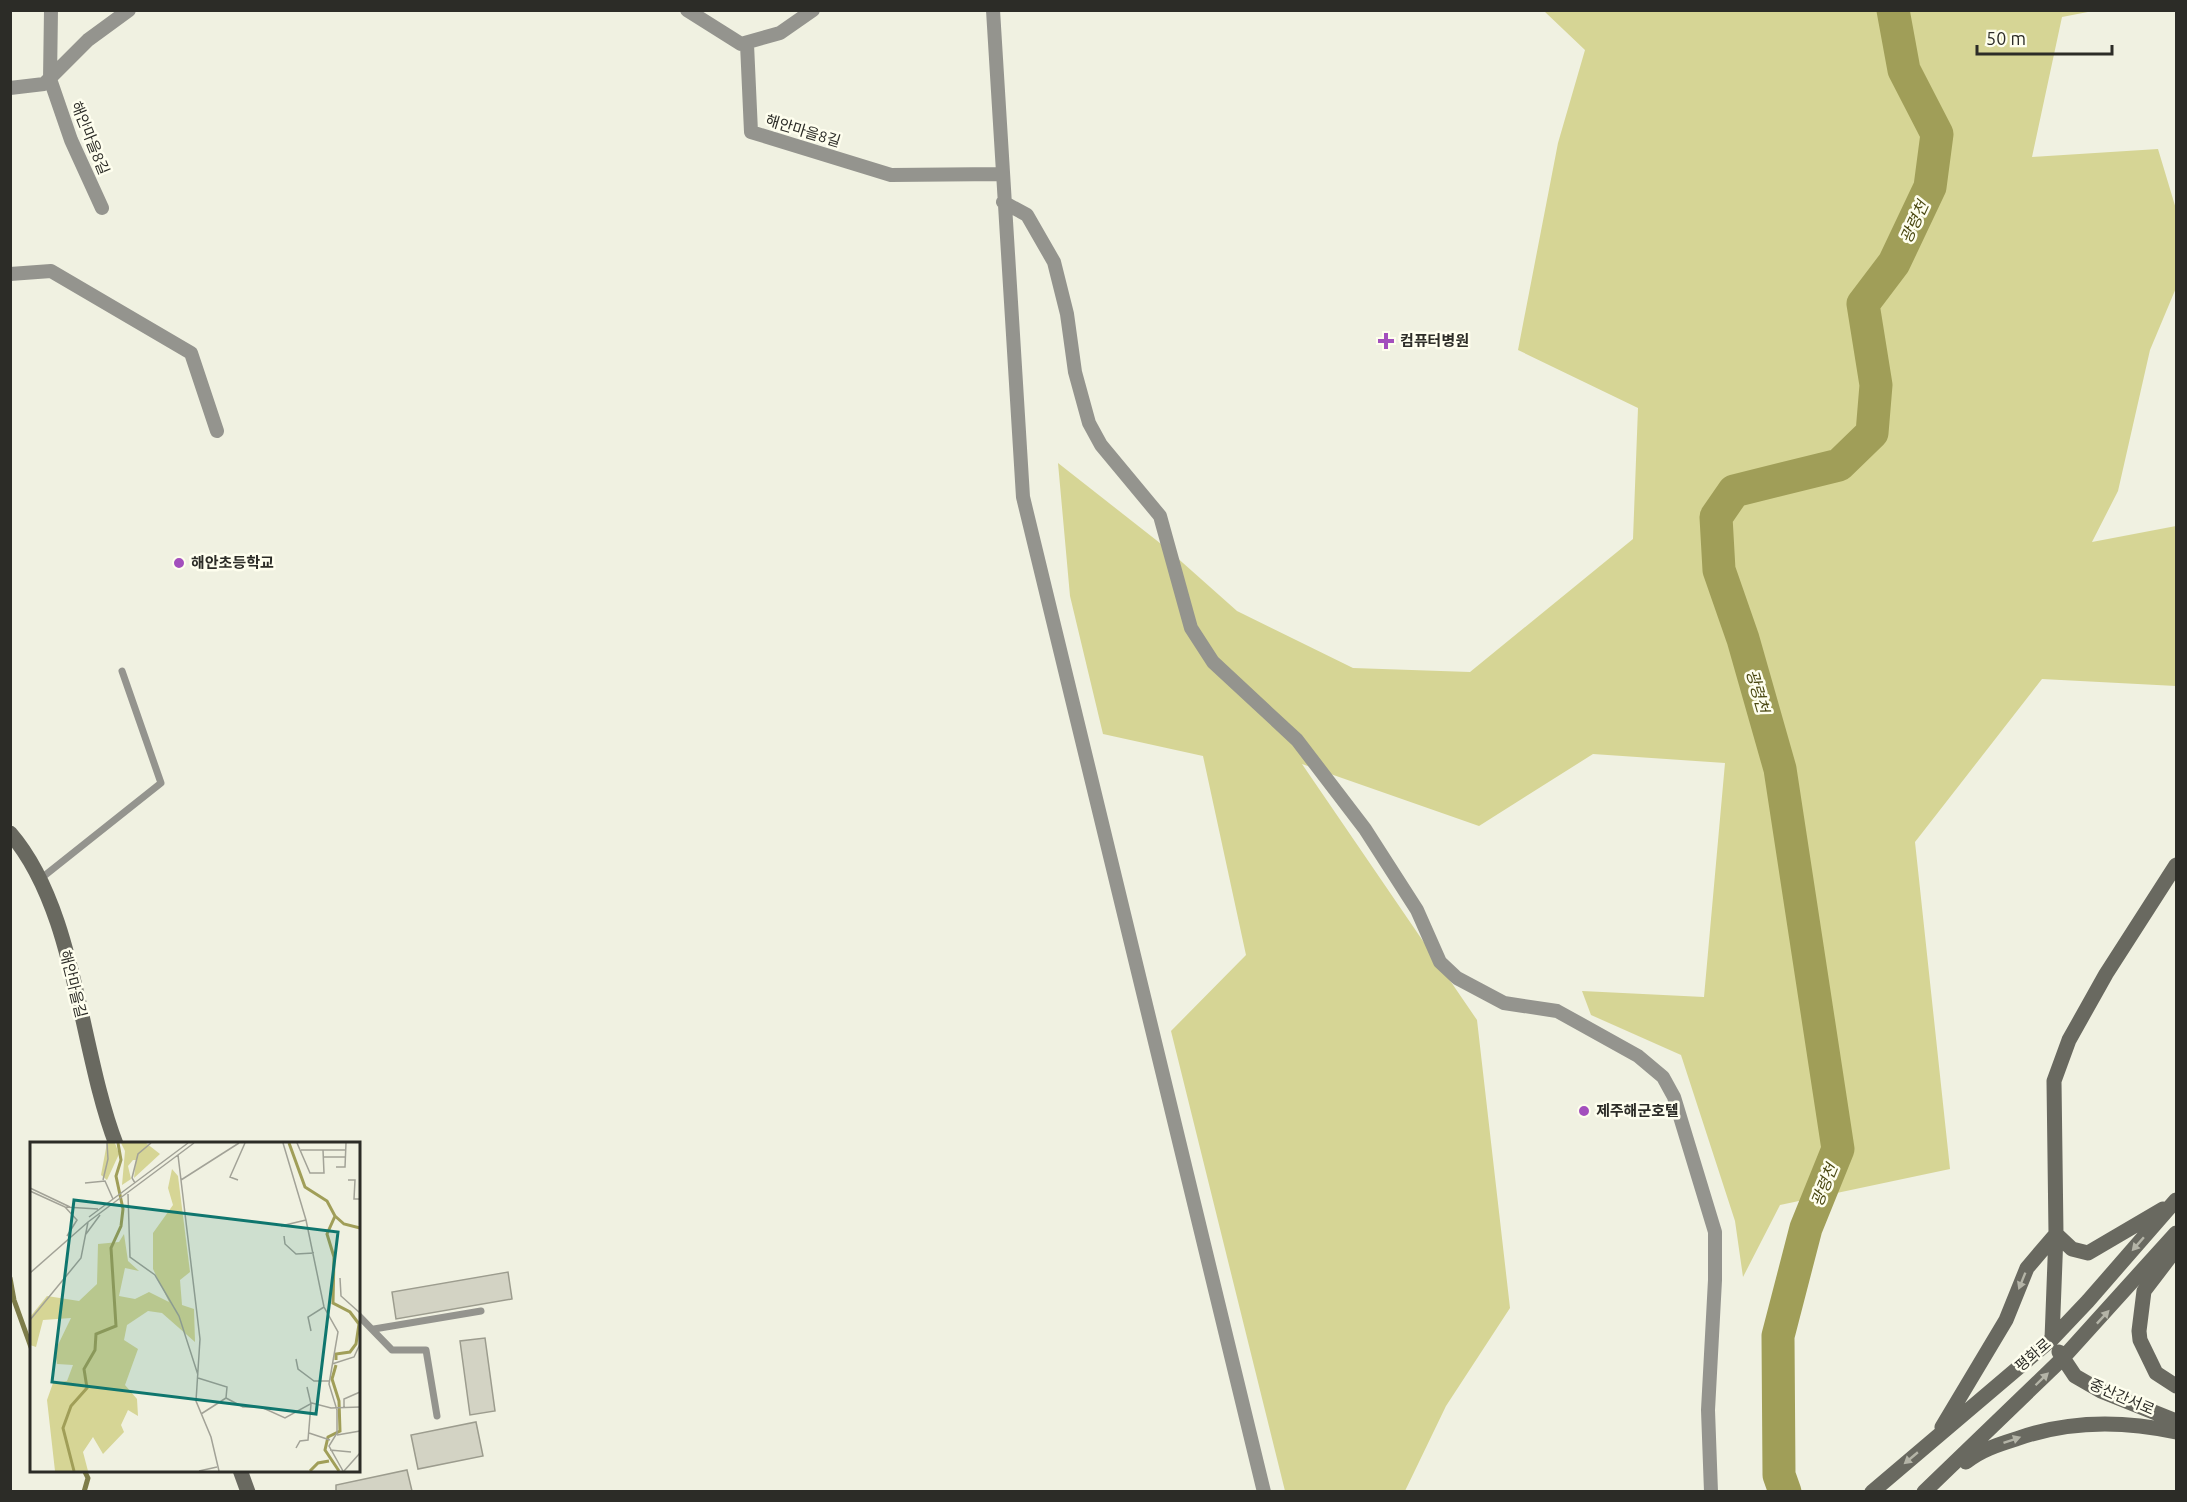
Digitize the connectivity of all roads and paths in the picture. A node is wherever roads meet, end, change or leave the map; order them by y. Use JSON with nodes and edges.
{"nodes":[{"id":1,"x":51,"y":10,"type":"edge"},
{"id":2,"x":129,"y":10,"type":"edge"},
{"id":3,"x":687,"y":10,"type":"edge"},
{"id":4,"x":813,"y":10,"type":"edge"},
{"id":5,"x":993,"y":10,"type":"edge"},
{"id":6,"x":747,"y":44,"type":"junction"},
{"id":7,"x":50,"y":79,"type":"junction"},
{"id":8,"x":10,"y":88,"type":"edge"},
{"id":9,"x":1002,"y":174,"type":"junction"},
{"id":10,"x":1003,"y":202,"type":"junction"},
{"id":11,"x":102,"y":208,"type":"dead end"},
{"id":12,"x":10,"y":274,"type":"edge"},
{"id":13,"x":217,"y":431,"type":"dead end"},
{"id":14,"x":122,"y":671,"type":"dead end"},
{"id":15,"x":10,"y":833,"type":"edge"},
{"id":16,"x":2176,"y":865,"type":"edge"},
{"id":17,"x":39,"y":880,"type":"junction"},
{"id":18,"x":116,"y":1142,"type":"edge"},
{"id":19,"x":2175,"y":1201,"type":"edge"},
{"id":20,"x":2176,"y":1233,"type":"edge"},
{"id":21,"x":2056,"y":1234,"type":"junction"},
{"id":22,"x":2176,"y":1249,"type":"edge"},
{"id":23,"x":481,"y":1311,"type":"dead end"},
{"id":24,"x":360,"y":1317,"type":"edge"},
{"id":25,"x":374,"y":1329,"type":"junction"},
{"id":26,"x":2052,"y":1339,"type":"junction"},
{"id":27,"x":2062,"y":1359,"type":"junction"},
{"id":28,"x":2176,"y":1386,"type":"edge"},
{"id":29,"x":437,"y":1416,"type":"dead end"},
{"id":30,"x":2176,"y":1421,"type":"edge"},
{"id":31,"x":2176,"y":1432,"type":"edge"},
{"id":32,"x":1936,"y":1437,"type":"junction"},
{"id":33,"x":241,"y":1472,"type":"edge"},
{"id":34,"x":248,"y":1491,"type":"edge"},
{"id":35,"x":1264,"y":1491,"type":"edge"},
{"id":36,"x":1711,"y":1491,"type":"edge"},
{"id":37,"x":1872,"y":1491,"type":"edge"},
{"id":38,"x":1926,"y":1491,"type":"edge"}],
"edges":[{"from":1,"to":7,"type":"street","name":"해안마을8길"},
{"from":2,"to":7,"type":"street"},
{"from":3,"to":6,"type":"street"},
{"from":4,"to":6,"type":"street"},
{"from":5,"to":9,"type":"street"},
{"from":6,"to":9,"type":"street","name":"해안마을8길"},
{"from":7,"to":8,"type":"street"},
{"from":7,"to":11,"type":"street","name":"해안마을8길"},
{"from":9,"to":10,"type":"street"},
{"from":10,"to":35,"type":"street"},
{"from":10,"to":36,"type":"street"},
{"from":12,"to":13,"type":"street"},
{"from":14,"to":17,"type":"lane"},
{"from":15,"to":17,"type":"main road","name":"해안마을길"},
{"from":16,"to":21,"type":"main road"},
{"from":17,"to":18,"type":"main road","name":"해안마을길"},
{"from":19,"to":21,"type":"main road"},
{"from":19,"to":26,"type":"main road","name":"평화로","one_way":true},
{"from":27,"to":20,"type":"main road","name":"평화로","one_way":true},
{"from":21,"to":26,"type":"main road"},
{"from":21,"to":32,"type":"main road","one_way":true},
{"from":22,"to":28,"type":"main road"},
{"from":23,"to":25,"type":"lane"},
{"from":24,"to":25,"type":"lane"},
{"from":25,"to":29,"type":"lane"},
{"from":26,"to":27,"type":"main road","name":"중산간서로"},
{"from":26,"to":32,"type":"main road","name":"평화로"},
{"from":27,"to":30,"type":"main road","name":"중산간서로"},
{"from":38,"to":27,"type":"main road","name":"평화로","one_way":true},
{"from":38,"to":31,"type":"main road","one_way":true},
{"from":32,"to":37,"type":"main road","name":"평화로","one_way":true},
{"from":33,"to":34,"type":"main road"}]}
